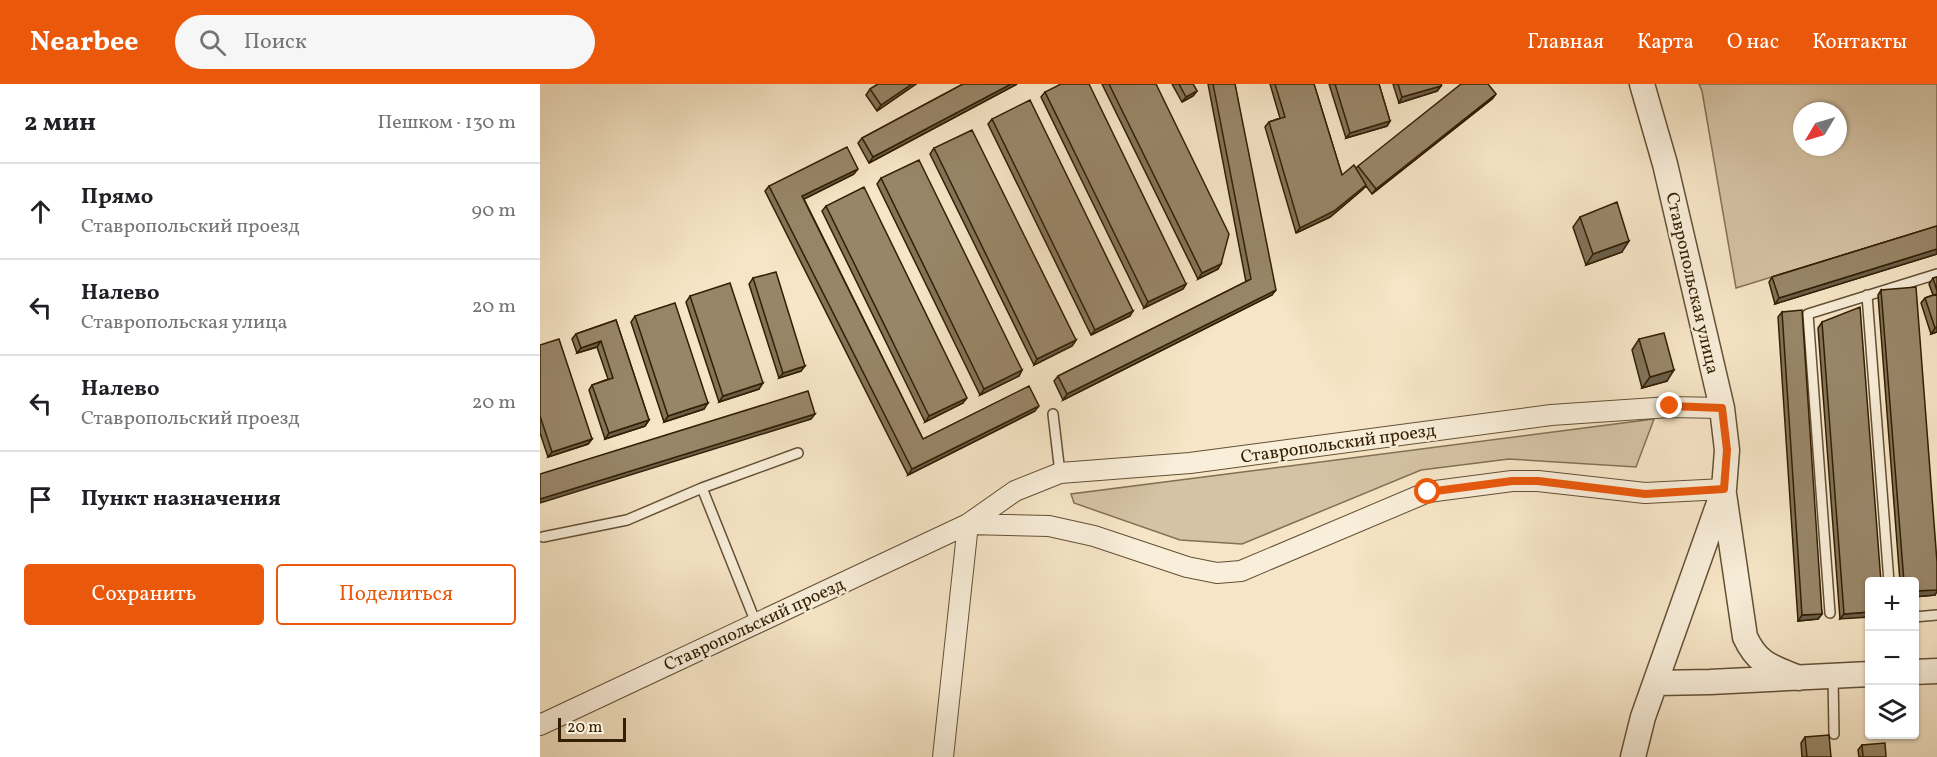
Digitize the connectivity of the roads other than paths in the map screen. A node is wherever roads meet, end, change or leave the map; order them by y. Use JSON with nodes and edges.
{"nodes":[{"id":1,"x":1642,"y":84,"type":"edge"},
{"id":2,"x":1937,"y":274,"type":"edge"},
{"id":3,"x":1867,"y":295,"type":"junction"},
{"id":4,"x":1722,"y":408,"type":"junction"},
{"id":5,"x":1053,"y":414,"type":"dead end"},
{"id":6,"x":798,"y":453,"type":"dead end"},
{"id":7,"x":1060,"y":473,"type":"junction"},
{"id":8,"x":702,"y":488,"type":"junction"},
{"id":9,"x":1724,"y":489,"type":"junction"},
{"id":10,"x":968,"y":524,"type":"junction"},
{"id":11,"x":543,"y":537,"type":"dead end"},
{"id":12,"x":1889,"y":577,"type":"edge"},
{"id":13,"x":1830,"y":613,"type":"dead end"},
{"id":14,"x":1937,"y":615,"type":"edge"},
{"id":15,"x":1919,"y":617,"type":"edge"},
{"id":16,"x":756,"y":623,"type":"junction"},
{"id":17,"x":1937,"y":671,"type":"edge"},
{"id":18,"x":1919,"y":672,"type":"edge"},
{"id":19,"x":1865,"y":674,"type":"edge"},
{"id":20,"x":1833,"y":676,"type":"junction"},
{"id":21,"x":1799,"y":678,"type":"junction"},
{"id":22,"x":1656,"y":683,"type":"junction"},
{"id":23,"x":540,"y":725,"type":"edge"},
{"id":24,"x":1834,"y":734,"type":"dead end"},
{"id":25,"x":943,"y":757,"type":"edge"},
{"id":26,"x":1633,"y":757,"type":"edge"}],
"edges":[{"from":1,"to":4,"type":"street","name":"Ставропольская улица"},
{"from":2,"to":3,"type":"lane"},
{"from":3,"to":12,"type":"lane"},
{"from":3,"to":13,"type":"lane"},
{"from":4,"to":7,"type":"street","name":"Ставропольский проезд"},
{"from":4,"to":9,"type":"street","name":"Ставропольская улица"},
{"from":5,"to":7,"type":"lane"},
{"from":6,"to":8,"type":"lane"},
{"from":7,"to":10,"type":"street","name":"Ставропольский проезд"},
{"from":8,"to":11,"type":"lane"},
{"from":8,"to":16,"type":"lane"},
{"from":9,"to":10,"type":"street","name":"Ставропольский проезд"},
{"from":9,"to":21,"type":"street"},
{"from":9,"to":22,"type":"street","name":"Ставропольская улица"},
{"from":10,"to":16,"type":"street","name":"Ставропольский проезд"},
{"from":10,"to":25,"type":"street"},
{"from":14,"to":15,"type":"lane"},
{"from":16,"to":23,"type":"street","name":"Ставропольский проезд"},
{"from":17,"to":18,"type":"street"},
{"from":19,"to":20,"type":"street"},
{"from":20,"to":21,"type":"street"},
{"from":20,"to":24,"type":"lane"},
{"from":21,"to":22,"type":"street"},
{"from":22,"to":26,"type":"street","name":"Ставропольская улица"}]}
